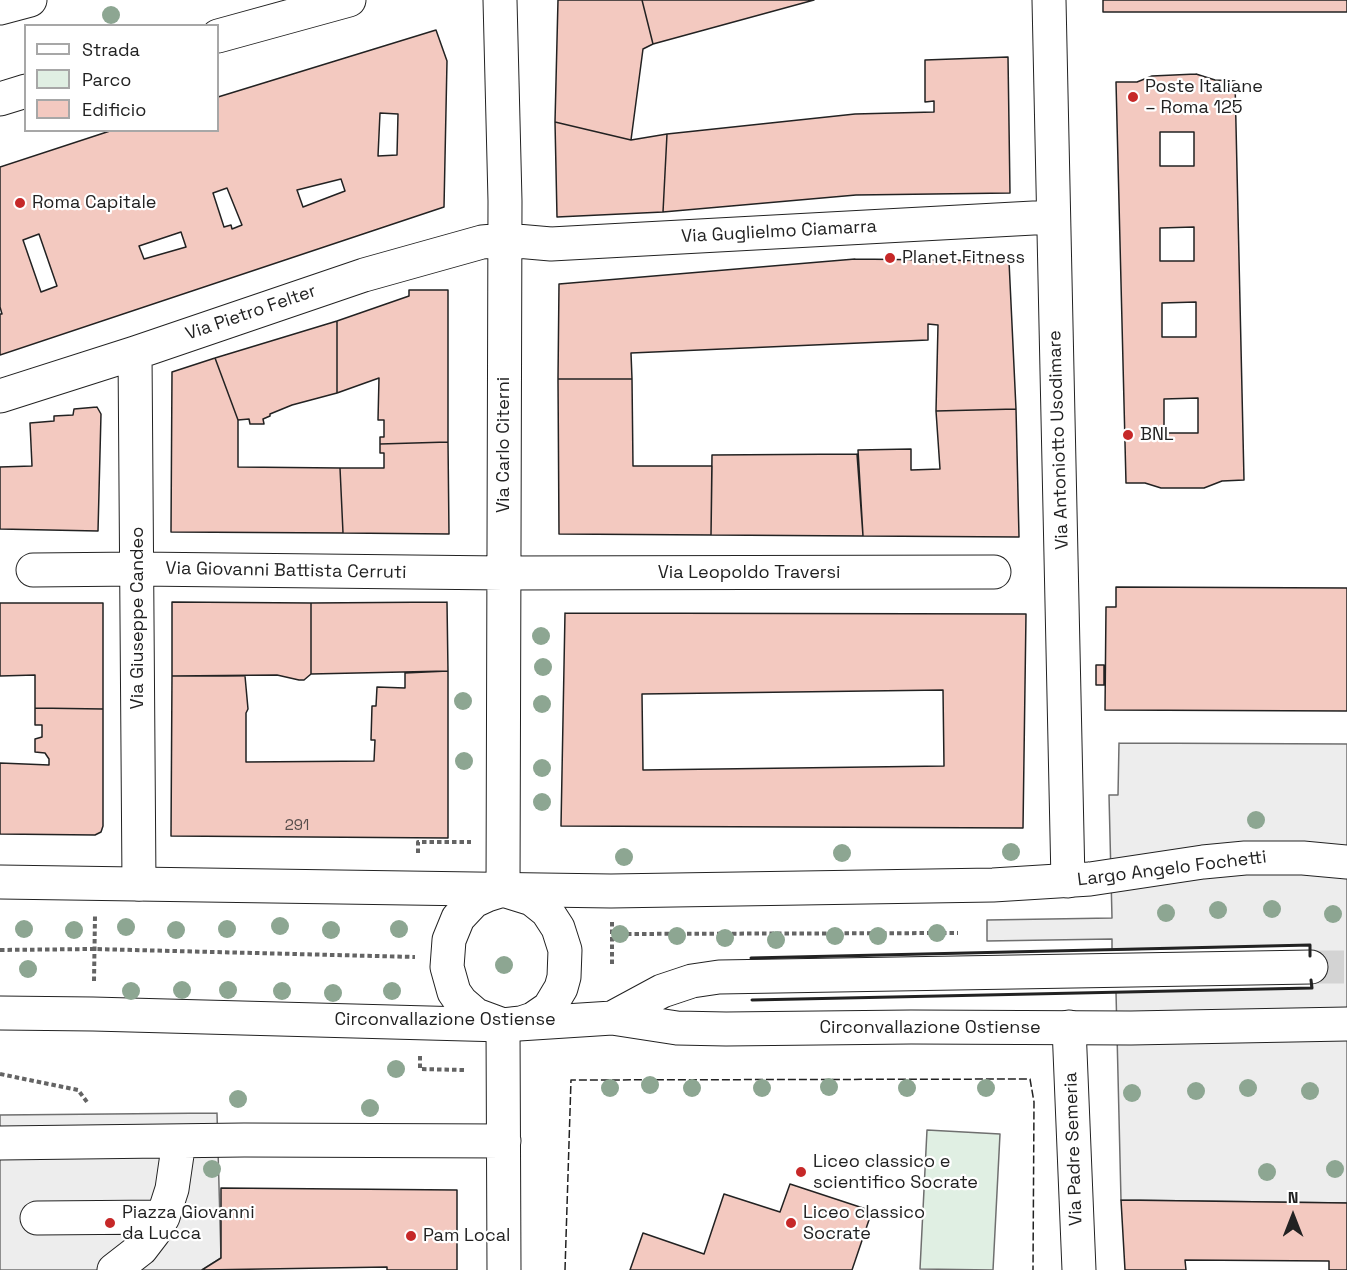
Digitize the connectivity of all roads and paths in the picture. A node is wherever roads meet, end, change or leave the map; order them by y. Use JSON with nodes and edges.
{"nodes":[{"id":1,"x":30,"y":0,"type":"edge"},
{"id":2,"x":349,"y":0,"type":"edge"},
{"id":3,"x":500,"y":0,"type":"edge"},
{"id":4,"x":1049,"y":0,"type":"edge"},
{"id":5,"x":0,"y":8,"type":"edge"},
{"id":6,"x":219,"y":36,"type":"edge"},
{"id":7,"x":24,"y":93,"type":"edge"},
{"id":8,"x":0,"y":99,"type":"edge"},
{"id":9,"x":1052,"y":217,"type":"junction"},
{"id":10,"x":505,"y":240,"type":"junction"},
{"id":11,"x":135,"y":353,"type":"junction"},
{"id":12,"x":0,"y":396,"type":"edge"},
{"id":13,"x":138,"y":569,"type":"junction"},
{"id":14,"x":33,"y":570,"type":"dead end"},
{"id":15,"x":994,"y":572,"type":"dead end"},
{"id":16,"x":503,"y":573,"type":"junction"},
{"id":17,"x":480,"y":842,"type":"dead end"},
{"id":18,"x":418,"y":853,"type":"dead end"},
{"id":19,"x":1347,"y":862,"type":"edge"},
{"id":20,"x":1068,"y":881,"type":"junction"},
{"id":21,"x":0,"y":882,"type":"edge"},
{"id":22,"x":139,"y":884,"type":"junction"},
{"id":23,"x":503,"y":890,"type":"junction"},
{"id":24,"x":95,"y":915,"type":"dead end"},
{"id":25,"x":612,"y":917,"type":"dead end"},
{"id":26,"x":958,"y":933,"type":"dead end"},
{"id":27,"x":612,"y":934,"type":"junction"},
{"id":28,"x":94,"y":949,"type":"junction"},
{"id":29,"x":0,"y":950,"type":"edge"},
{"id":30,"x":419,"y":957,"type":"dead end"},
{"id":31,"x":612,"y":964,"type":"dead end"},
{"id":32,"x":1311,"y":967,"type":"tunnel mouth"},
{"id":33,"x":94,"y":984,"type":"dead end"},
{"id":34,"x":0,"y":1014,"type":"edge"},
{"id":35,"x":612,"y":1018,"type":"junction"},
{"id":36,"x":1344,"y":1022,"type":"edge"},
{"id":37,"x":503,"y":1024,"type":"junction"},
{"id":38,"x":1069,"y":1027,"type":"junction"},
{"id":39,"x":420,"y":1046,"type":"dead end"},
{"id":40,"x":465,"y":1070,"type":"dead end"},
{"id":41,"x":0,"y":1074,"type":"edge"},
{"id":42,"x":87,"y":1102,"type":"dead end"},
{"id":43,"x":179,"y":1142,"type":"junction"},
{"id":44,"x":504,"y":1142,"type":"junction"},
{"id":45,"x":0,"y":1143,"type":"edge"},
{"id":46,"x":163,"y":1217,"type":"junction"},
{"id":47,"x":37,"y":1218,"type":"dead end"},
{"id":48,"x":114,"y":1270,"type":"edge"},
{"id":49,"x":504,"y":1270,"type":"edge"},
{"id":50,"x":1079,"y":1270,"type":"edge"}],
"edges":[{"from":1,"to":5,"type":"street"},
{"from":2,"to":6,"type":"street"},
{"from":3,"to":10,"type":"street","name":"Via Carlo Citerni"},
{"from":4,"to":9,"type":"street","name":"Via Antoniotto Usodimare"},
{"from":7,"to":8,"type":"street"},
{"from":9,"to":10,"type":"street","name":"Via Guglielmo Ciamarra"},
{"from":9,"to":20,"type":"street","name":"Via Antoniotto Usodimare"},
{"from":10,"to":11,"type":"street","name":"Via Pietro Felter"},
{"from":10,"to":16,"type":"street","name":"Via Carlo Citerni"},
{"from":11,"to":12,"type":"street","name":"Via Pietro Felter"},
{"from":11,"to":13,"type":"street","name":"Via Giuseppe Candeo"},
{"from":13,"to":14,"type":"street","name":"Via Giovanni Battista Cerruti"},
{"from":13,"to":16,"type":"street","name":"Via Giovanni Battista Cerruti"},
{"from":13,"to":22,"type":"street","name":"Via Giuseppe Candeo"},
{"from":15,"to":16,"type":"street","name":"Via Leopoldo Traversi"},
{"from":16,"to":23,"type":"street","name":"Via Carlo Citerni"},
{"from":17,"to":18,"type":"path"},
{"from":19,"to":20,"type":"street","name":"Largo Angelo Fochetti"},
{"from":20,"to":23,"type":"street"},
{"from":21,"to":22,"type":"street"},
{"from":22,"to":23,"type":"street"},
{"from":23,"to":37,"type":"street"},
{"from":23,"to":37,"type":"street"},
{"from":24,"to":28,"type":"path"},
{"from":25,"to":27,"type":"path"},
{"from":26,"to":27,"type":"path"},
{"from":27,"to":31,"type":"path"},
{"from":28,"to":29,"type":"path"},
{"from":28,"to":30,"type":"path"},
{"from":28,"to":33,"type":"path"},
{"from":32,"to":35,"type":"street"},
{"from":34,"to":37,"type":"street","name":"Circonvallazione Ostiense"},
{"from":35,"to":37,"type":"street","name":"Circonvallazione Ostiense"},
{"from":35,"to":38,"type":"street","name":"Circonvallazione Ostiense"},
{"from":36,"to":38,"type":"street"},
{"from":37,"to":44,"type":"street"},
{"from":38,"to":50,"type":"street","name":"Via Padre Semeria"},
{"from":39,"to":40,"type":"path"},
{"from":41,"to":42,"type":"path"},
{"from":43,"to":44,"type":"street"},
{"from":43,"to":45,"type":"street"},
{"from":43,"to":46,"type":"street"},
{"from":44,"to":49,"type":"street"},
{"from":46,"to":47,"type":"street"},
{"from":46,"to":48,"type":"street"}]}
